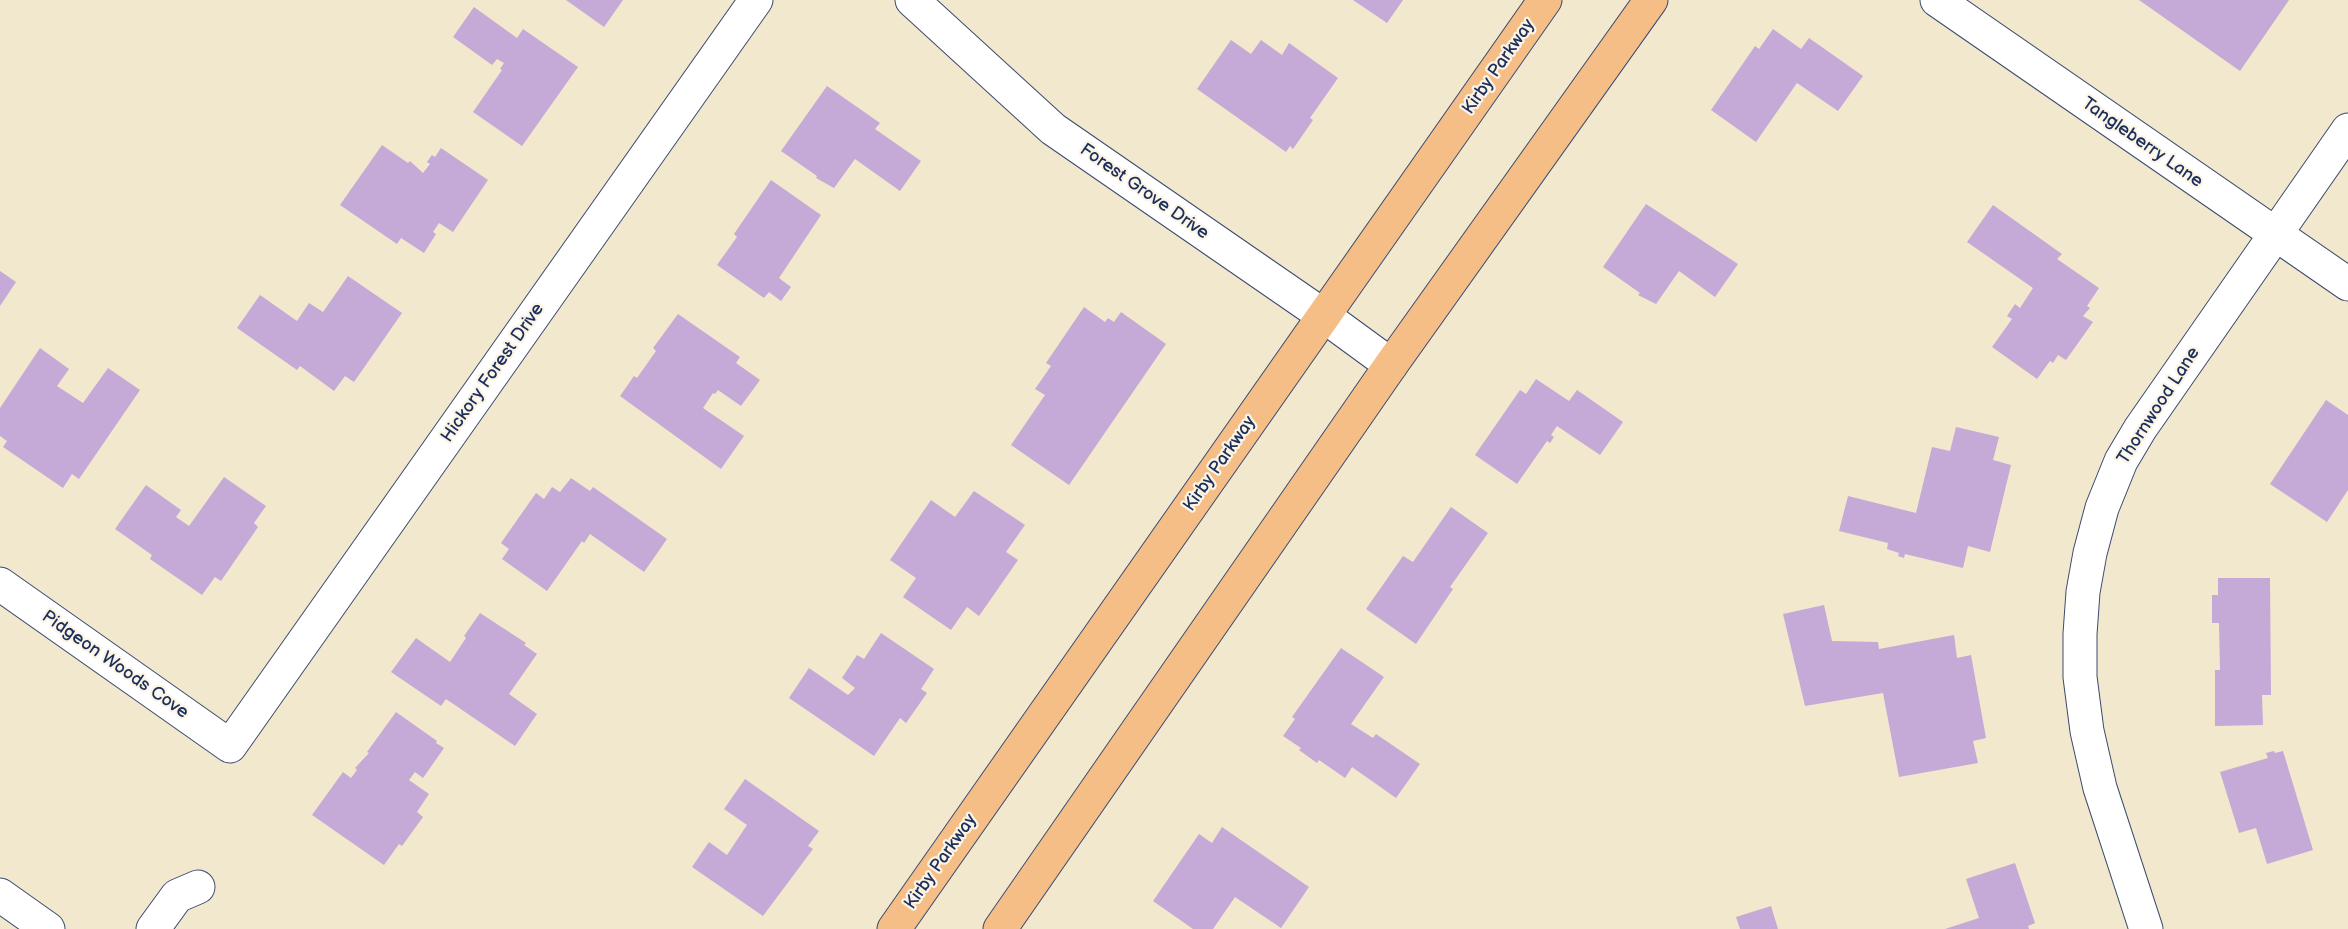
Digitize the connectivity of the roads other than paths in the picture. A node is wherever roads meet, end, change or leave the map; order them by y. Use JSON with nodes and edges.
{"nodes":[{"id":1,"x":756,"y":0,"type":"edge"},
{"id":2,"x":912,"y":0,"type":"edge"},
{"id":3,"x":1545,"y":0,"type":"edge"},
{"id":4,"x":1651,"y":0,"type":"edge"},
{"id":5,"x":1937,"y":0,"type":"edge"},
{"id":6,"x":2348,"y":130,"type":"edge"},
{"id":7,"x":2275,"y":235,"type":"junction"},
{"id":8,"x":2348,"y":284,"type":"edge"},
{"id":9,"x":1324,"y":316,"type":"junction"},
{"id":10,"x":1391,"y":365,"type":"junction"},
{"id":11,"x":0,"y":584,"type":"edge"},
{"id":12,"x":230,"y":746,"type":"joint"},
{"id":13,"x":198,"y":887,"type":"dead end"},
{"id":14,"x":0,"y":895,"type":"edge"},
{"id":15,"x":48,"y":929,"type":"edge"},
{"id":16,"x":153,"y":929,"type":"edge"},
{"id":17,"x":894,"y":929,"type":"edge"},
{"id":18,"x":1000,"y":929,"type":"edge"},
{"id":19,"x":2146,"y":929,"type":"edge"}],
"edges":[{"from":1,"to":12,"type":"street","name":"Hickory Forest Drive"},
{"from":2,"to":9,"type":"street","name":"Forest Grove Drive"},
{"from":3,"to":9,"type":"main road","name":"Kirby Parkway"},
{"from":4,"to":10,"type":"main road"},
{"from":5,"to":7,"type":"street","name":"Tangleberry Lane"},
{"from":6,"to":7,"type":"street","name":"Thornwood Lane"},
{"from":7,"to":8,"type":"street","name":"Tangleberry Lane"},
{"from":7,"to":19,"type":"street","name":"Thornwood Lane"},
{"from":9,"to":10,"type":"street","name":"Forest Grove Drive"},
{"from":9,"to":17,"type":"main road","name":"Kirby Parkway"},
{"from":10,"to":18,"type":"main road"},
{"from":11,"to":12,"type":"street","name":"Pidgeon Woods Cove"},
{"from":13,"to":16,"type":"street"},
{"from":14,"to":15,"type":"street"}]}
